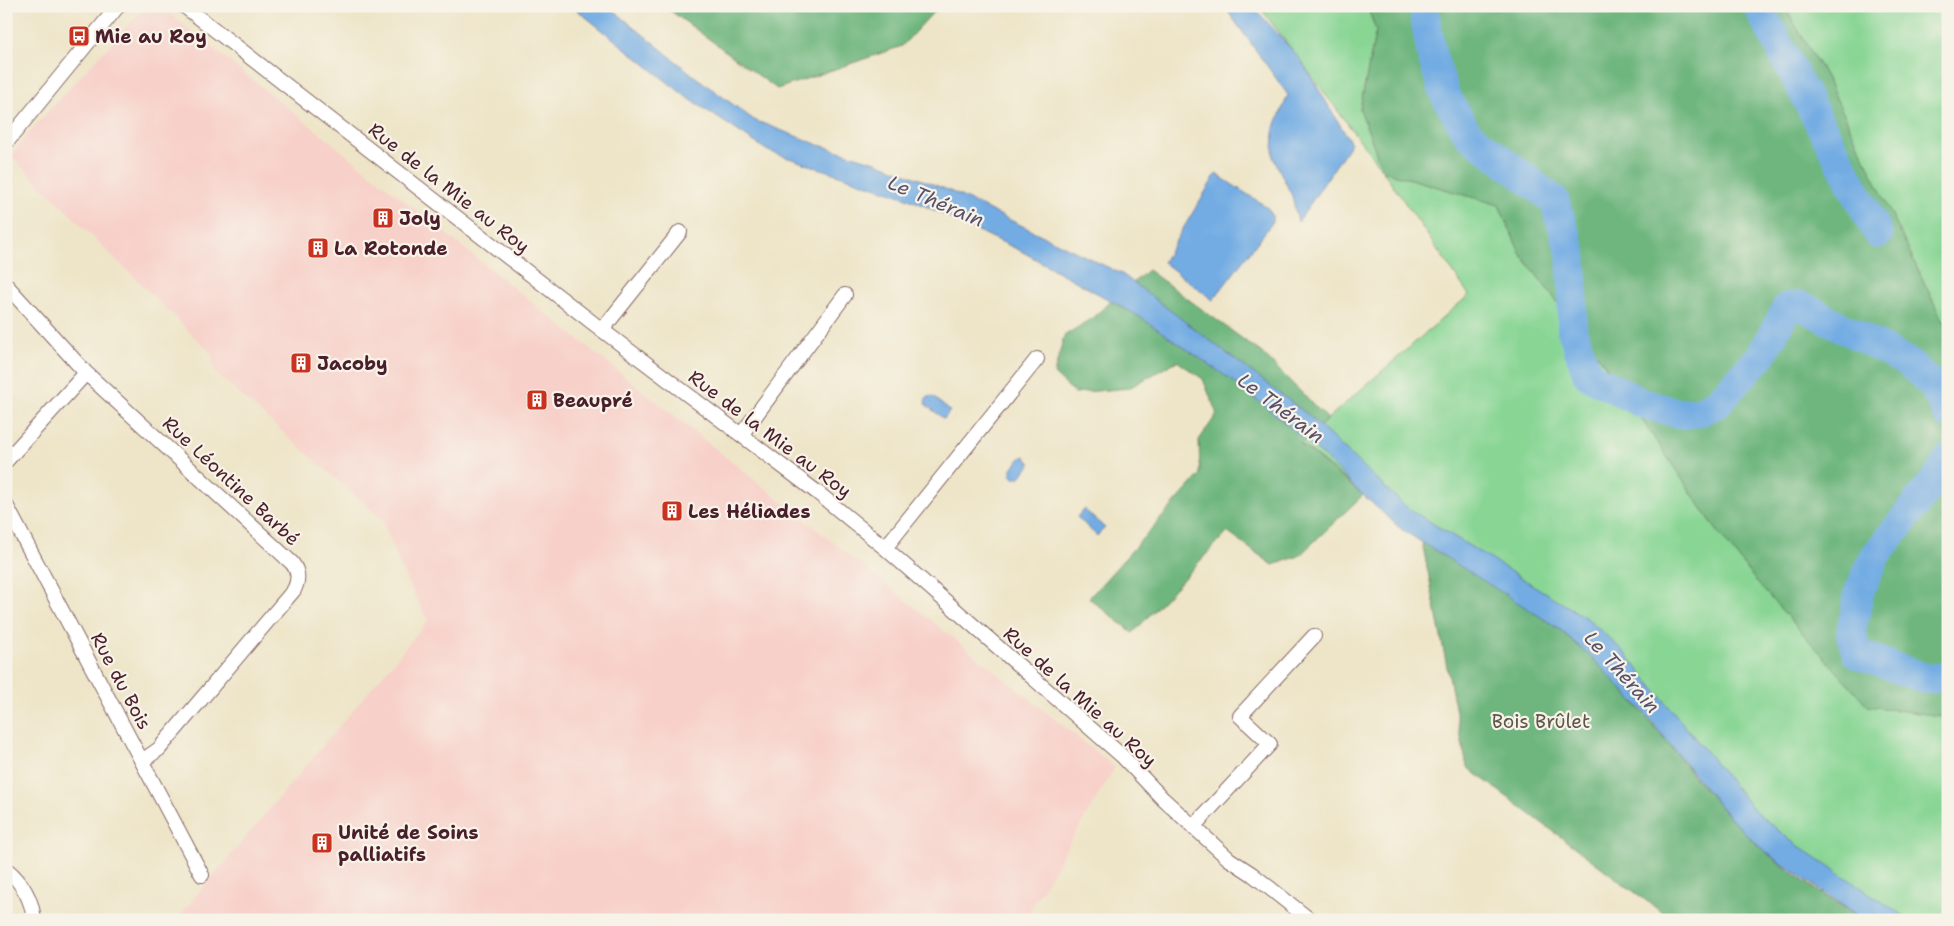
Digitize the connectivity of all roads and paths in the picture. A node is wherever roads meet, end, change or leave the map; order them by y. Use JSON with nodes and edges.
{"nodes":[{"id":1,"x":118,"y":6,"type":"edge"},
{"id":2,"x":184,"y":6,"type":"edge"},
{"id":3,"x":6,"y":143,"type":"edge"},
{"id":4,"x":680,"y":232,"type":"dead end"},
{"id":5,"x":6,"y":284,"type":"edge"},
{"id":6,"x":844,"y":295,"type":"dead end"},
{"id":7,"x":602,"y":330,"type":"junction"},
{"id":8,"x":1037,"y":359,"type":"dead end"},
{"id":9,"x":86,"y":373,"type":"junction"},
{"id":10,"x":741,"y":435,"type":"junction"},
{"id":11,"x":6,"y":461,"type":"edge"},
{"id":12,"x":6,"y":505,"type":"edge"},
{"id":13,"x":885,"y":548,"type":"junction"},
{"id":14,"x":1314,"y":636,"type":"dead end"},
{"id":15,"x":142,"y":761,"type":"junction"},
{"id":16,"x":1193,"y":827,"type":"junction"},
{"id":17,"x":6,"y":869,"type":"edge"},
{"id":18,"x":202,"y":875,"type":"dead end"},
{"id":19,"x":34,"y":920,"type":"edge"},
{"id":20,"x":1310,"y":920,"type":"edge"}],
"edges":[{"from":1,"to":3,"type":"street"},
{"from":2,"to":7,"type":"street","name":"Rue de la Mie au Roy"},
{"from":4,"to":7,"type":"street"},
{"from":5,"to":9,"type":"street","name":"Rue Léontine Barbé"},
{"from":6,"to":10,"type":"street"},
{"from":7,"to":10,"type":"street","name":"Rue de la Mie au Roy"},
{"from":8,"to":13,"type":"street"},
{"from":9,"to":11,"type":"street"},
{"from":9,"to":15,"type":"street","name":"Rue Léontine Barbé"},
{"from":10,"to":13,"type":"street","name":"Rue de la Mie au Roy"},
{"from":12,"to":15,"type":"street","name":"Rue du Bois"},
{"from":13,"to":16,"type":"street","name":"Rue de la Mie au Roy"},
{"from":14,"to":16,"type":"street"},
{"from":15,"to":18,"type":"street","name":"Rue du Bois"},
{"from":16,"to":20,"type":"street","name":"Rue de la Mie au Roy"},
{"from":17,"to":19,"type":"street"}]}
